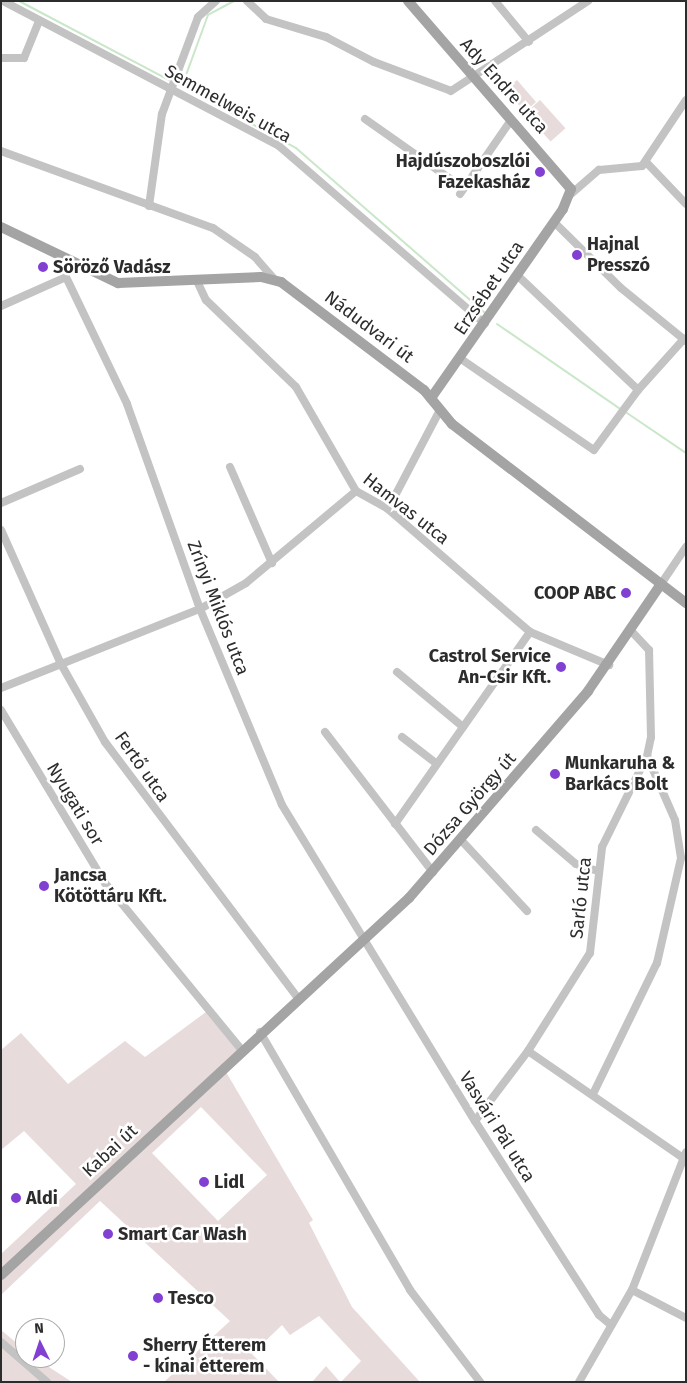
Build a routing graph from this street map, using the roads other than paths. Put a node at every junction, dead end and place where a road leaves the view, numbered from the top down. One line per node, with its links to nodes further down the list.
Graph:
1 (4, 1): 8 (street, Semmelweis utca)
2 (216, 1): 12 (street)
3 (247, 1): 11 (street)
4 (408, 1): 11 (main road, Ady Endre utca)
5 (495, 1): 9 (street)
6 (588, 1): 7 (street)
7 (575, 5): 9 (street)
8 (39, 21): 10 (street); 12 (street, Semmelweis utca)
9 (529, 42): 11 (street)
10 (1, 58)
11 (475, 80): 15 (main road, Ady Endre utca)
12 (170, 89): 20 (street); 29 (street, Semmelweis utca)
13 (685, 102): 17 (street)
14 (366, 119): 15 (street)
15 (511, 120): 18 (main road, Ady Endre utca)
16 (1, 151): 20 (street)
17 (646, 162): 18 (street); 19 (street)
18 (571, 194): 21 (main road, Erzsébet utca)
19 (686, 204)
20 (149, 206): 26 (street)
21 (554, 222): 24 (main road, Erzsébet utca); 30 (street)
22 (1, 227): 23 (main road)
23 (74, 264): 25 (street); 27 (main road)
24 (517, 275): 29 (main road, Erzsébet utca); 32 (street)
25 (66, 277): 28 (street); 45 (street, Zrínyi Miklós utca)
26 (274, 279): 27 (main road); 33 (main road, Nádudvari út)
27 (197, 281): 37 (street, Hamvas utca)
28 (1, 306)
29 (485, 324): 31 (main road, Erzsébet utca)
30 (685, 340): 32 (street)
31 (461, 360): 32 (street); 33 (main road, Erzsébet utca)
32 (638, 390)
33 (431, 398): 34 (main road, Nádudvari út)
34 (439, 412): 39 (street); 43 (main road, Nádudvari út)
35 (230, 467): 42 (street)
36 (80, 469): 38 (street)
37 (356, 491): 39 (street, Hamvas utca); 42 (street)
38 (1, 503)
39 (388, 509): 47 (street, Hamvas utca)
40 (1, 530): 48 (street, Fertő utca)
41 (686, 547): 43 (street, Dózsa György út)
42 (272, 563): 45 (street)
43 (661, 584): 44 (main road, Nádudvari út); 46 (main road, Dózsa György út)
44 (686, 604)
45 (200, 609): 48 (street); 64 (street, Zrínyi Miklós utca)
46 (631, 631): 49 (main road, Dózsa György út); 56 (street, Sarló utca)
47 (530, 632): 49 (street, Hamvas utca); 53 (street)
48 (61, 664): 51 (street); 65 (street, Fertő utca)
49 (609, 665): 60 (main road, Dózsa György út)
50 (397, 672): 53 (street)
51 (1, 688)
52 (1, 710): 67 (street, Nyugati sor)
53 (463, 727): 57 (street)
54 (325, 732): 58 (street)
55 (402, 737): 57 (street)
56 (647, 756): 61 (street, Sarló utca); 69 (street)
57 (437, 764): 58 (street)
58 (395, 824): 62 (street)
59 (536, 830): 61 (street)
60 (461, 840): 62 (main road, Dózsa György út); 63 (street)
61 (597, 871): 68 (street, Sarló utca)
62 (433, 872): 64 (main road, Dózsa György út)
63 (527, 910)
64 (364, 940): 65 (main road, Dózsa György út); 70 (street, Vasvári Pál utca)
65 (298, 998): 66 (main road, Dózsa György út)
66 (260, 1032): 67 (main road, Dózsa György út); 78 (street)
67 (241, 1049): 72 (main road, Kabai út)
68 (528, 1051): 69 (street); 70 (street, Sarló utca)
69 (592, 1094): 71 (street)
70 (475, 1122): 75 (street, Vasvári Pál utca)
71 (684, 1155): 73 (street)
72 (1, 1275)
73 (632, 1290): 74 (street); 75 (street)
74 (686, 1318)
75 (612, 1325): 79 (street)
76 (1, 1342): 77 (street)
77 (47, 1382)
78 (480, 1382)
79 (579, 1382)

